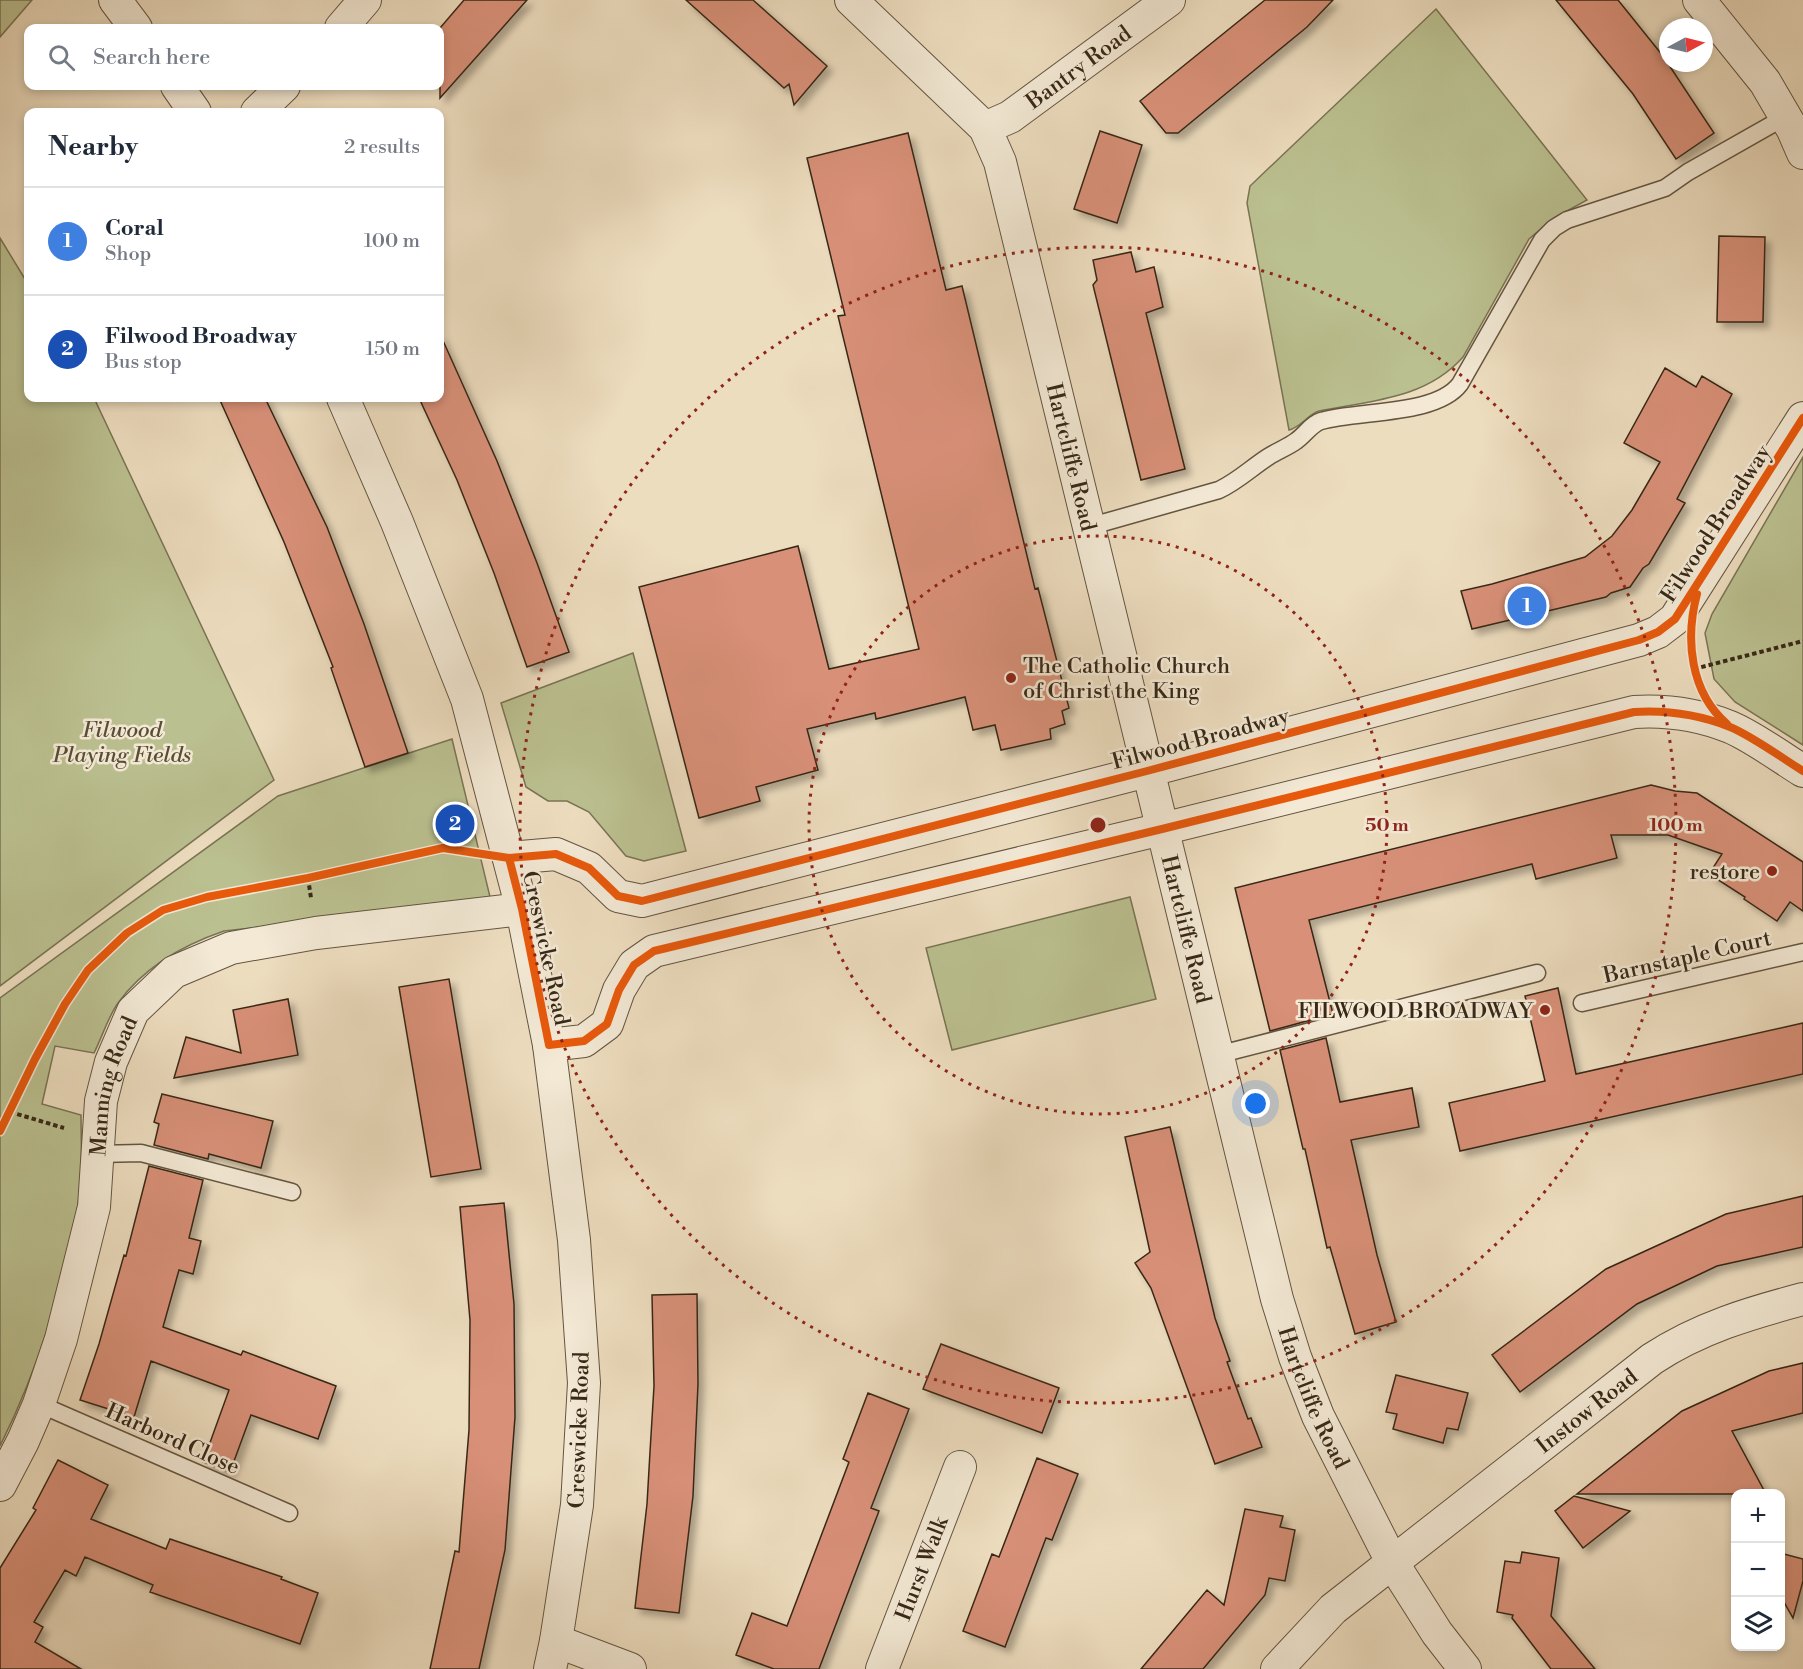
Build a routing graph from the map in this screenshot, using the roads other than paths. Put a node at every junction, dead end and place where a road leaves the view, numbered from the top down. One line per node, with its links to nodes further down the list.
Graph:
1 (115, 0): 6 (street)
2 (365, 0): 7 (street)
3 (851, 0): 13 (street, Hartcliffe Road)
4 (1169, 0): 13 (street, Bantry Road)
5 (1700, 0): 12 (street)
6 (133, 24)
7 (344, 24)
8 (180, 90): 10 (street)
9 (281, 90): 11 (street)
10 (192, 108)
11 (261, 108)
12 (1785, 117): 14 (street); 17 (lane)
13 (985, 128): 17 (street, Hartcliffe Road)
14 (1803, 153)
15 (345, 402): 21 (street, Creswicke Road)
16 (1803, 418): 18 (street, Filwood Broadway)
17 (1088, 527): 18 (street, Hartcliffe Road)
18 (1147, 771): 20 (street, Hartcliffe Road); 21 (street, Filwood Broadway)
19 (1803, 771): 20 (street)
20 (1162, 830): 26 (street); 27 (street, Hartcliffe Road)
21 (509, 858): 22 (street, Creswicke Road)
22 (522, 909): 26 (street, Creswicke Road); 28 (street, Manning Road)
23 (1803, 952): 25 (lane, Barnstaple Court)
24 (1537, 973): 27 (lane)
25 (1582, 1003)
26 (549, 1045): 36 (street, Creswicke Road)
27 (1217, 1055): 35 (street, Hartcliffe Road)
28 (99, 1147): 29 (lane); 31 (street, Manning Road)
29 (292, 1192)
30 (1803, 1299): 35 (street, Instow Road)
31 (39, 1404): 33 (street, Manning Road); 34 (lane, Harbord Close)
32 (960, 1467): 38 (street, Hurst Walk)
33 (0, 1485)
34 (289, 1513)
35 (1392, 1562): 39 (street, Instow Road); 40 (street, Hartcliffe Road)
36 (553, 1655): 37 (street)
37 (630, 1669)
38 (882, 1669)
39 (1277, 1669)
40 (1465, 1669)

